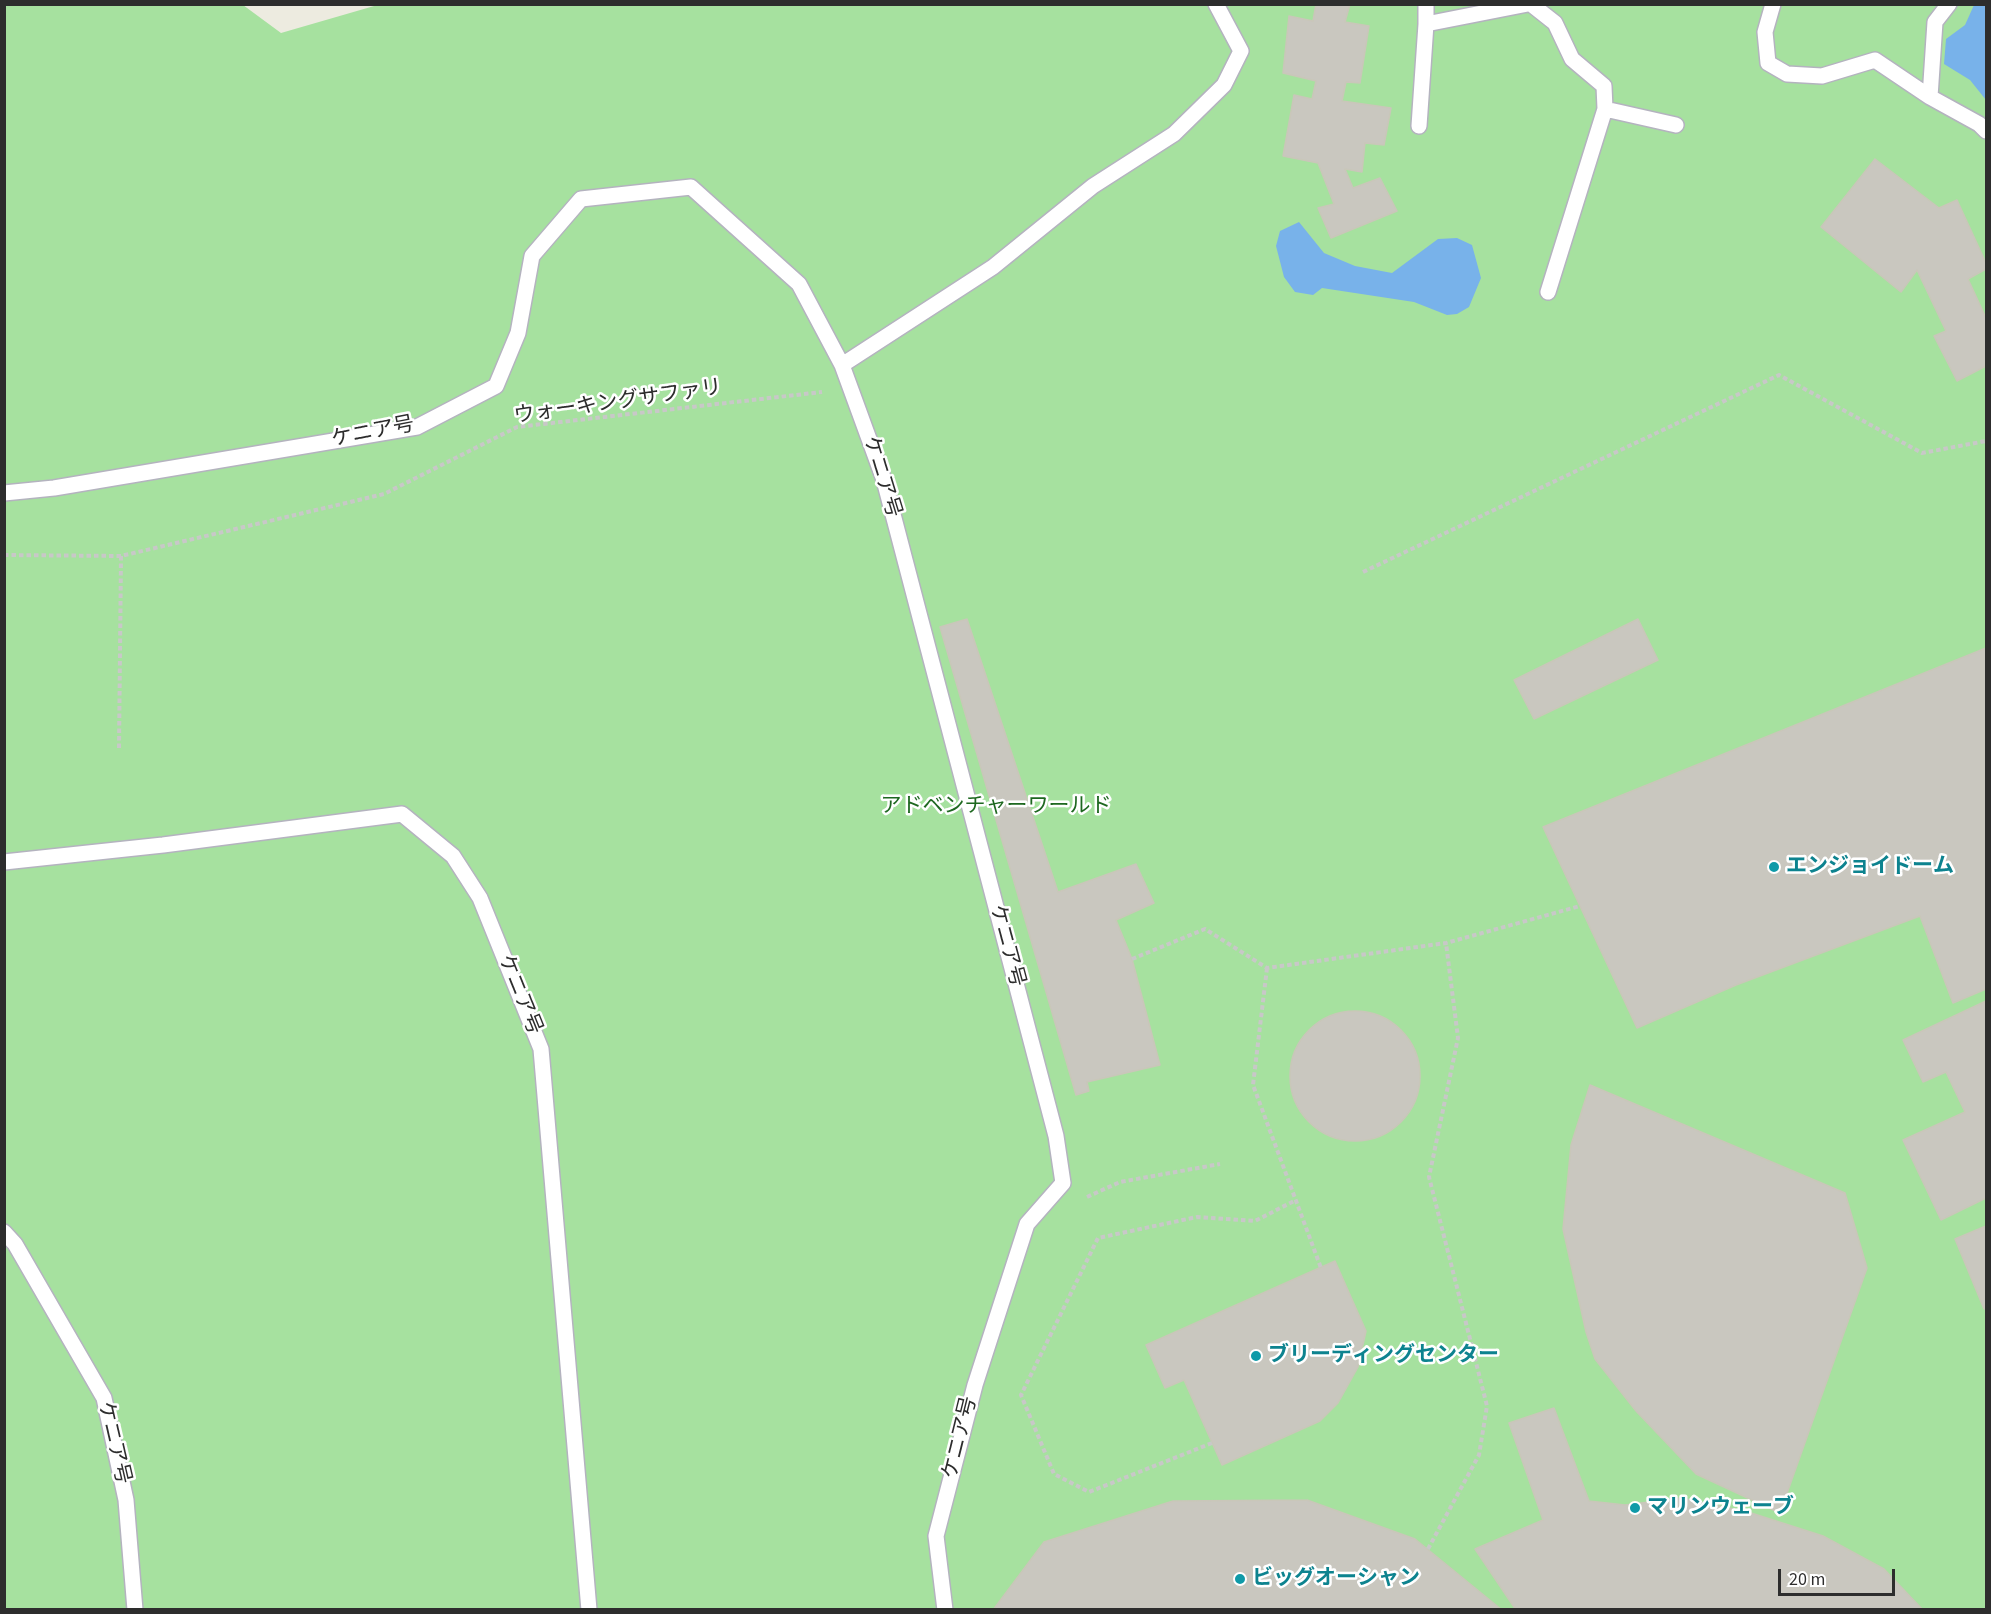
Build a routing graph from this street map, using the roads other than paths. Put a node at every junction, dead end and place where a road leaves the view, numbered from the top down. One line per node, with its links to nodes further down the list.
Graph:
1 (1216, 4): 13 (lane)
2 (1426, 4): 6 (lane)
3 (1530, 4): 6 (lane); 8 (lane)
4 (1773, 4): 7 (lane)
5 (1949, 4): 7 (lane)
6 (1426, 24): 10 (lane)
7 (1930, 97): 11 (lane)
8 (1605, 109): 9 (lane); 12 (lane)
9 (1676, 125)
10 (1419, 126)
11 (1986, 131)
12 (1548, 292)
13 (842, 364): 14 (lane, ケニア号); 19 (lane, ケニア号)
14 (4, 493)
15 (4, 862): 18 (lane, ケニア号)
16 (4, 1232): 17 (lane, ケニア号)
17 (135, 1610)
18 (589, 1610)
19 (945, 1610)

